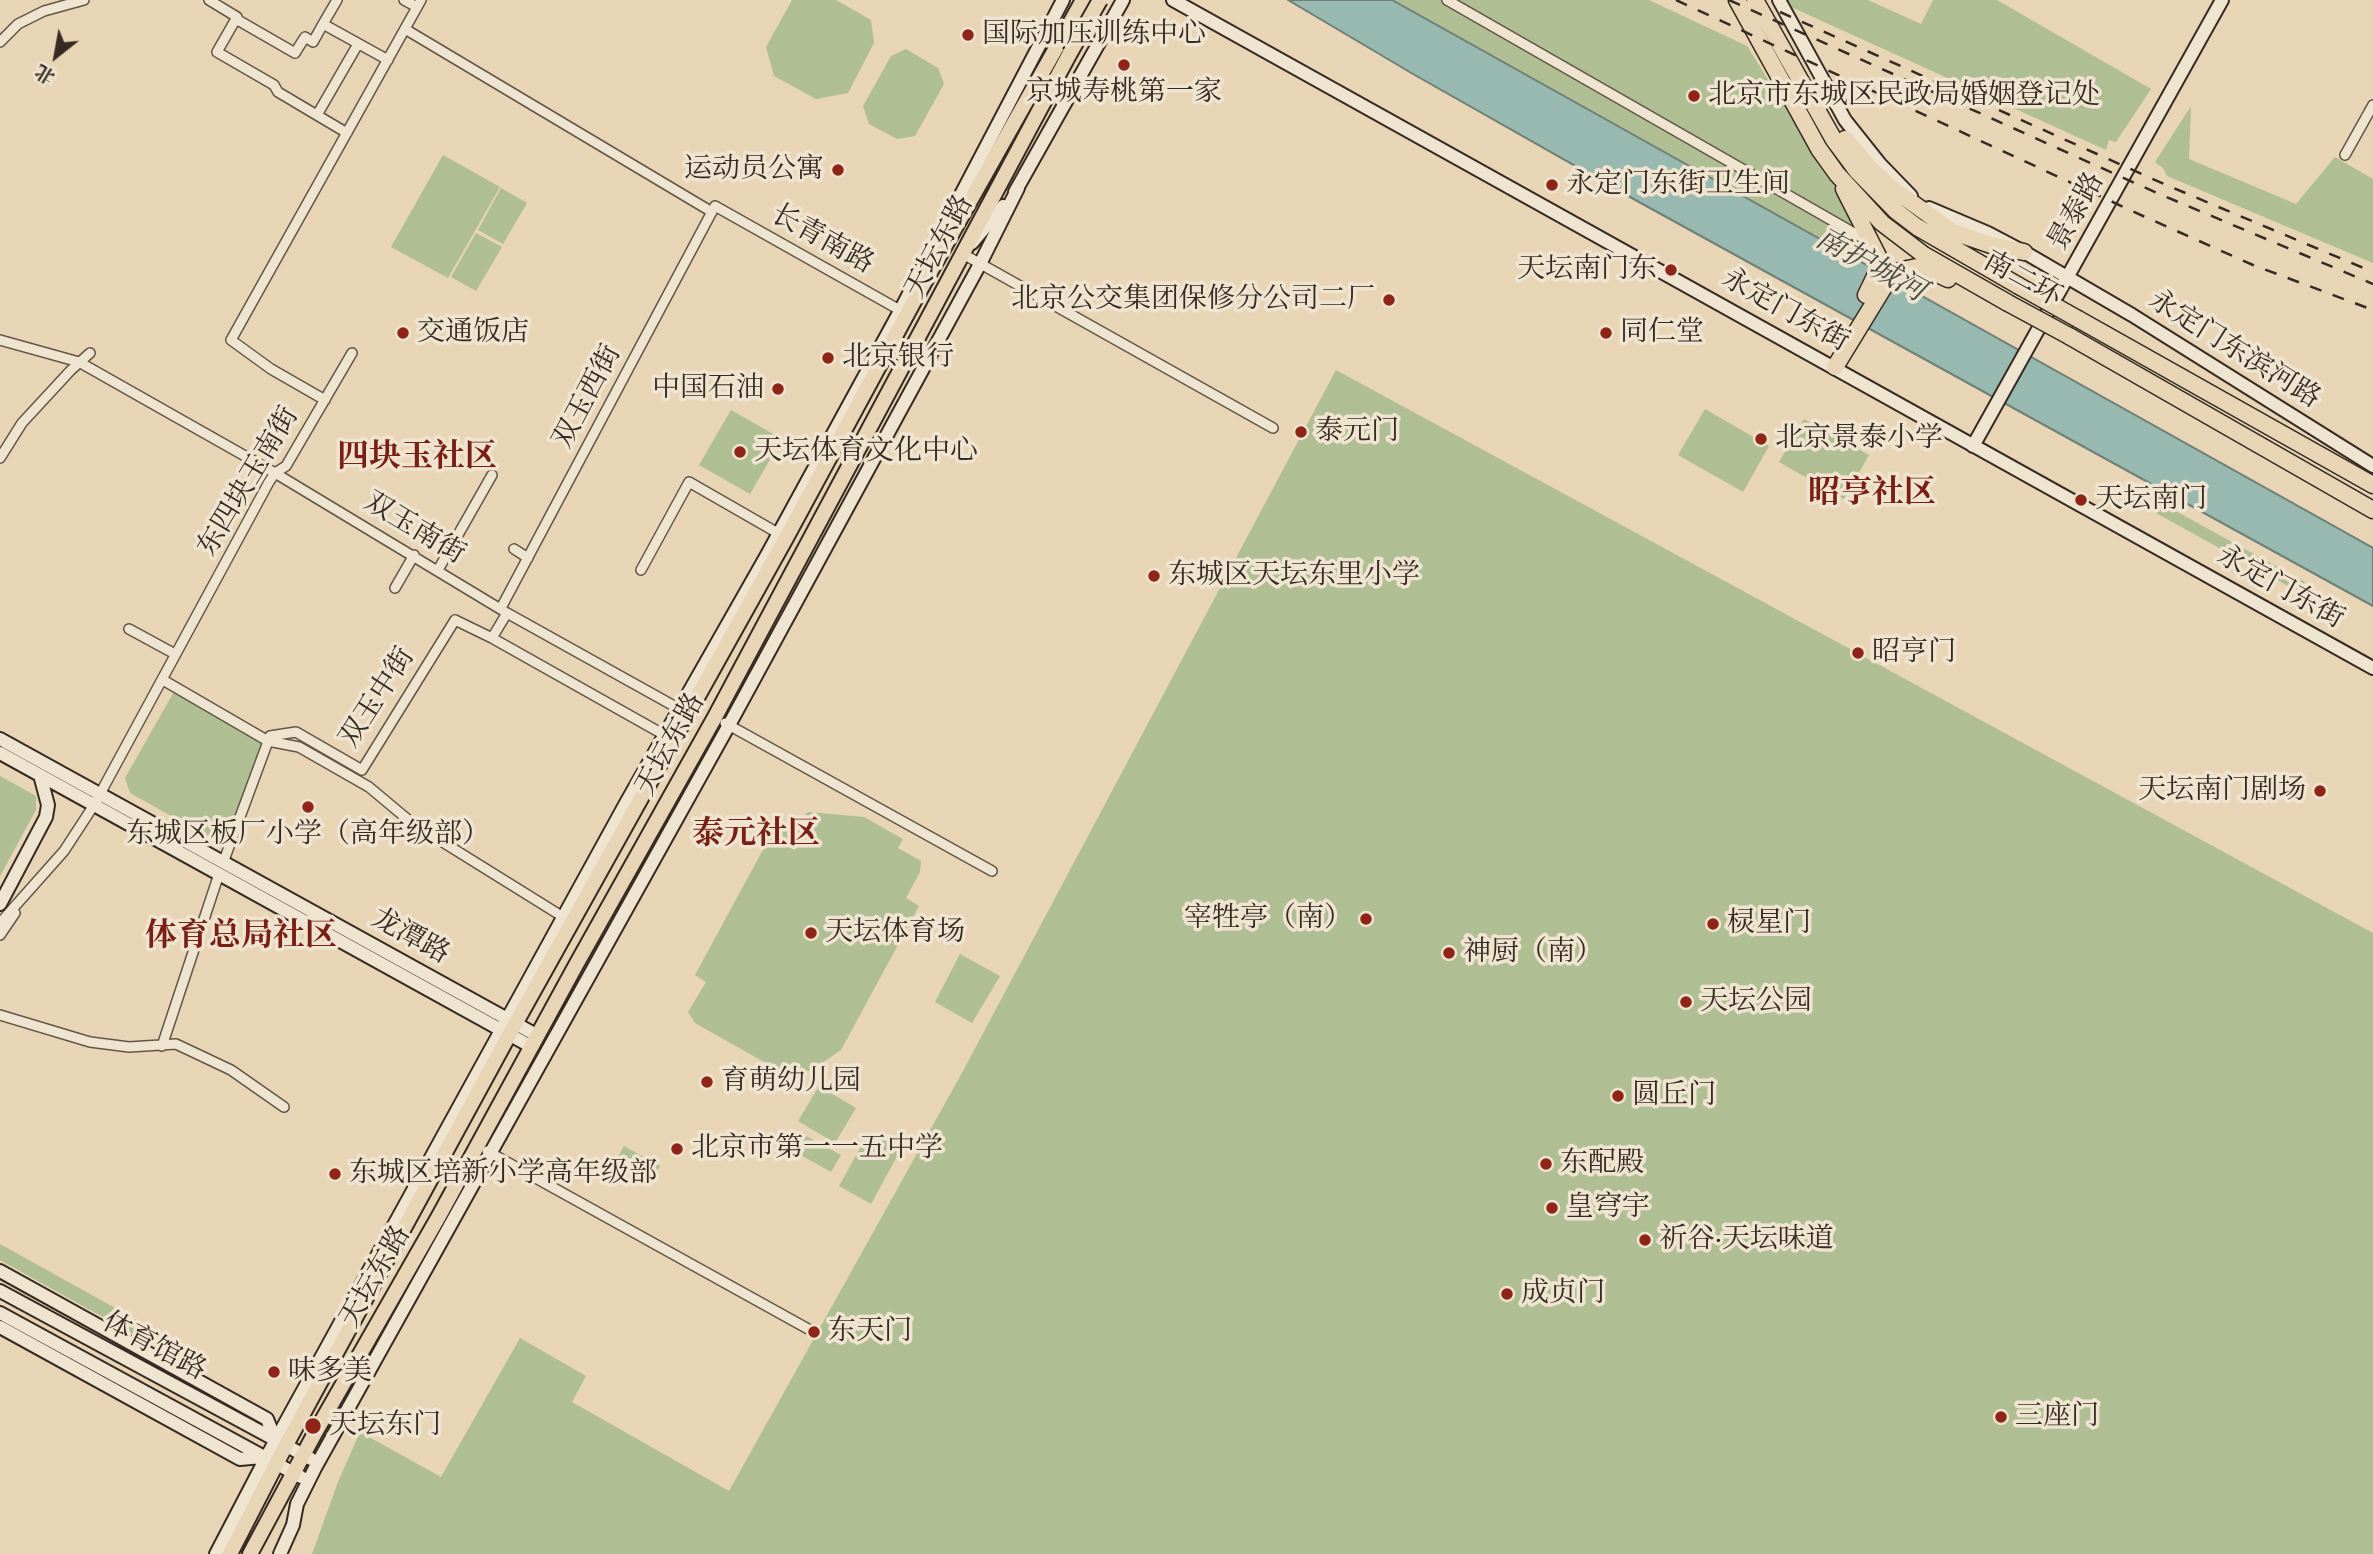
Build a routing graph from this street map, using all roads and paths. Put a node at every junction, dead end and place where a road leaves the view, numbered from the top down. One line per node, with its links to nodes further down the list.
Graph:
1 (84, 0): 21 (street)
2 (209, 0): 18 (street)
3 (337, 0): 19 (street)
4 (404, 0): 16 (street)
5 (1063, 0): 32 (street)
6 (1083, 0): 23 (main road)
7 (1090, 0): 17 (street)
8 (1100, 0): 23 (main road, bridge)
9 (1123, 0): 17 (street)
10 (1173, 0): 47 (street, 永定门东街)
11 (1447, 0): 34 (street)
12 (1737, 0): 30 (highway, 南二环)
13 (1755, 0): 25 (highway, 南二环)
14 (1780, 0): 35 (street)
15 (2222, 0): 39 (street, 景泰路)
16 (419, 4): 20 (street, 东四块玉南街)
17 (1116, 14): 31 (street)
18 (236, 19): 19 (street); 27 (street)
19 (324, 24): 22 (street)
20 (405, 29): 24 (street, 东四块玉南街); 33 (street, 长青南路)
21 (0, 41)
22 (358, 44): 24 (street); 27 (street)
23 (1064, 49): 36 (main road, 天坛东路); 37 (main road, 天坛东路)
24 (388, 60): 28 (street, 东四块玉南街)
25 (1812, 100): 35 (highway); 55 (highway, 南二环, bridge)
26 (2373, 105): 29 (street)
27 (317, 115): 28 (street)
28 (347, 133): 48 (street, 东四块玉南街)
29 (2345, 155)
30 (1837, 174): 34 (highway); 40 (highway, 南二环)
31 (1018, 188): 36 (street); 38 (street)
32 (956, 203): 37 (street); 41 (street)
33 (714, 209): 41 (street, 长青南路); 60 (street, 双玉西街)
34 (1876, 250): 42 (highway)
35 (2024, 252): 39 (street, 永定门东滨河路)
36 (963, 254): 38 (street); 71 (main road, 天坛东路)
37 (939, 259): 41 (main road, 天坛东路)
38 (980, 264): 49 (street); 72 (street)
39 (2068, 278): 50 (street, 景泰路); 52 (street, 永定门东滨河路)
40 (2008, 303): 42 (highway); 56 (highway, 南二环, bridge)
41 (904, 313): 57 (main road, 天坛东路)
42 (1846, 339): 47 (highway)
43 (0, 340): 46 (street, 双玉南街)
44 (90, 353): 46 (street)
45 (352, 354): 48 (street)
46 (79, 362): 51 (street); 53 (street, 双玉南街)
47 (1831, 365): 50 (street, 永定门东街)
48 (325, 400): 53 (street, 东四块玉南街)
49 (1273, 428)
50 (1973, 446): 68 (street, 永定门东街)
51 (0, 458)
52 (2373, 466)
53 (275, 473): 59 (street, 双玉南街); 67 (street, 东四块玉南街)
54 (492, 475): 61 (street)
55 (2373, 485)
56 (2373, 510)
57 (783, 536): 62 (street); 70 (main road, 天坛东路)
58 (514, 550): 60 (street)
59 (414, 555): 61 (street, 双玉南街); 63 (street)
60 (528, 558): 64 (street, 双玉西街)
61 (438, 570): 64 (street, 双玉南街)
62 (641, 570)
63 (395, 588)
64 (504, 610): 66 (street); 70 (street, 双玉南街)
65 (130, 629): 67 (street)
66 (492, 638): 73 (street); 75 (street, 双玉中街)
67 (175, 654): 69 (street, 东四块玉南街)
68 (2373, 668)
69 (163, 680): 75 (street); 78 (street, 东四块玉南街)
70 (683, 712): 73 (main road, 天坛东路)
71 (715, 717): 72 (street); 88 (main road, 天坛东路)
72 (729, 725): 80 (street); 91 (street)
73 (668, 737): 83 (main road, 天坛东路)
74 (0, 739): 78 (street, 龙潭路)
75 (268, 741): 79 (street); 83 (street)
76 (0, 753): 77 (street, 龙潭路)
77 (40, 775): 78 (street, 龙潭路); 82 (street)
78 (97, 800): 79 (street, 龙潭路); 81 (street, 东四块玉南街)
79 (221, 868): 87 (street, 龙潭路); 89 (street)
80 (992, 871)
81 (34, 886): 84 (street); 85 (street)
82 (0, 904)
83 (567, 919): 87 (main road, 天坛东路)
84 (0, 923)
85 (0, 935)
86 (0, 1016): 89 (street)
87 (508, 1027): 88 (street, 龙潭路); 97 (main road, 天坛东路)
88 (535, 1042): 91 (main road, 天坛东路)
89 (162, 1046): 90 (street)
90 (284, 1107)
91 (484, 1150): 96 (street); 98 (main road, 天坛东路); 100 (street)
92 (0, 1271): 97 (street)
93 (0, 1291): 97 (street, 体育馆路)
94 (0, 1313): 99 (street, 体育馆路)
95 (0, 1327): 99 (street)
96 (810, 1330)
97 (281, 1442): 98 (street); 99 (main road, 天坛东路)
98 (303, 1455): 100 (street); 101 (main road, 天坛东路)
99 (271, 1460): 101 (street, 体育馆路); 103 (street, 天坛东路); 104 (main road, 天坛东路)
100 (318, 1463): 102 (street)
101 (293, 1473): 102 (street, 体育馆路); 105 (main road, 天坛东路)
102 (309, 1481): 106 (street)
103 (216, 1554)
104 (230, 1554)
105 (250, 1554)
106 (280, 1554)

